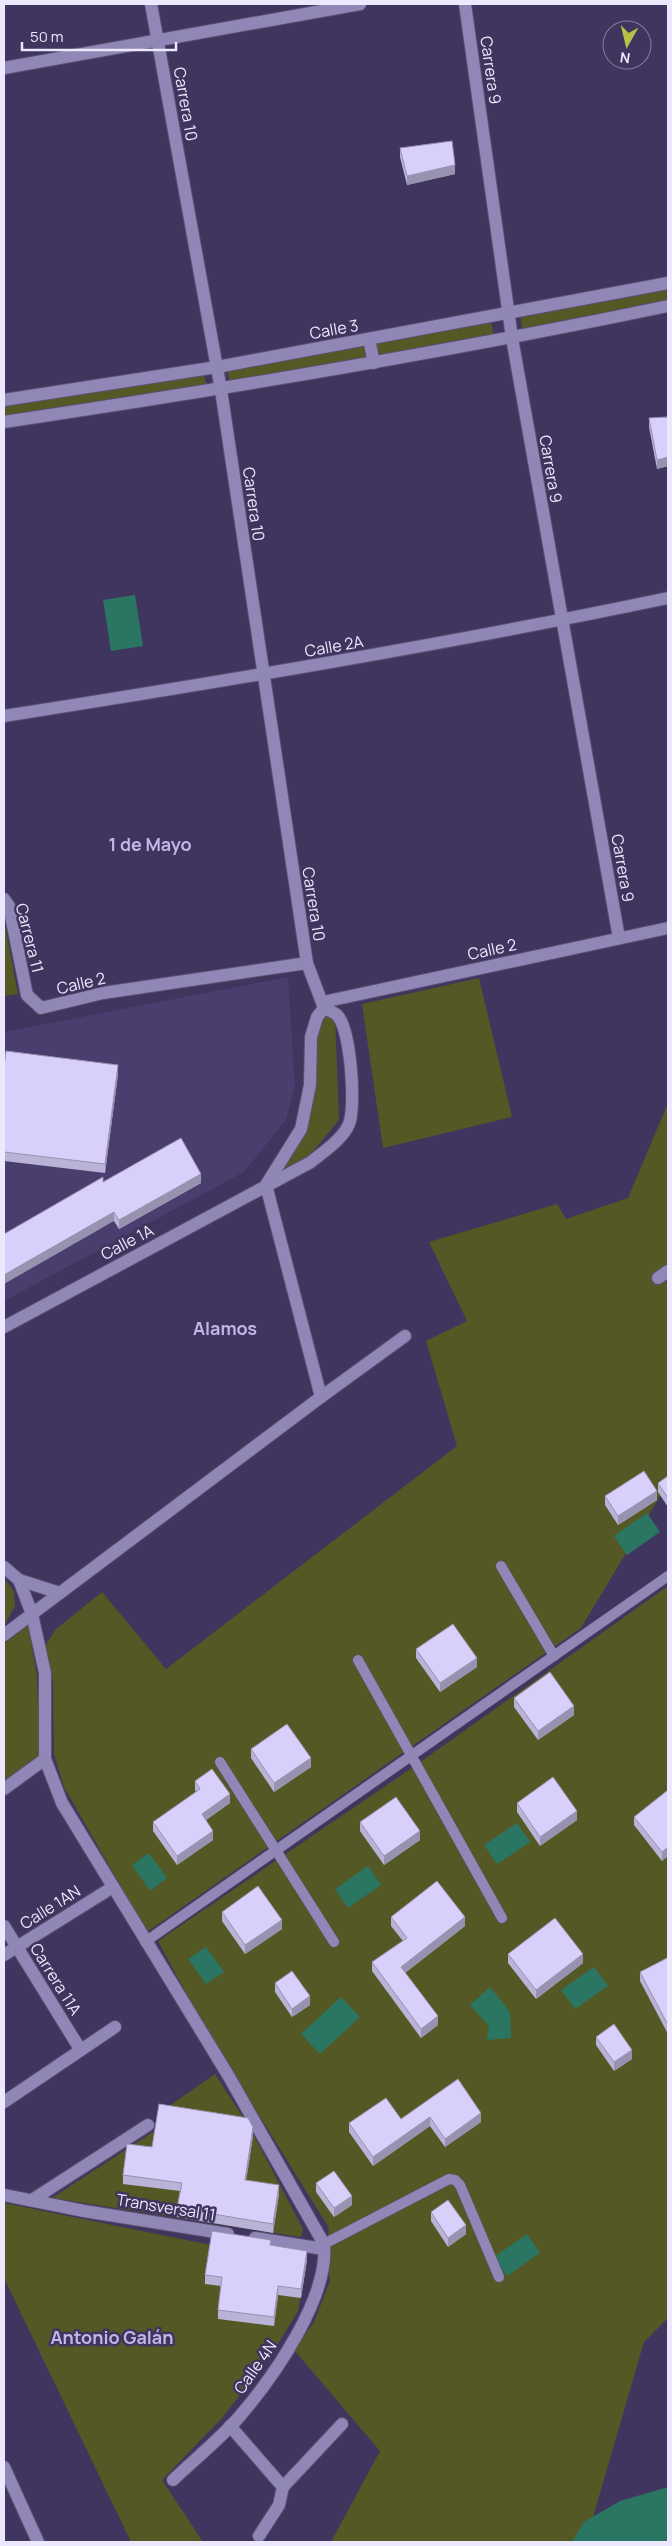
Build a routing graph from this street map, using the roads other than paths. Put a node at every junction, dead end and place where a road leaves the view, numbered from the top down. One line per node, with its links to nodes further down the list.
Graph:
1 (151, 4): 4 (street, Carrera 10)
2 (360, 4): 4 (street)
3 (466, 4): 8 (street, Carrera 9)
4 (157, 39): 5 (street); 12 (street, Carrera 10)
5 (4, 68)
6 (663, 284): 7 (street); 8 (street, Calle 3)
7 (666, 306): 9 (street)
8 (509, 314): 9 (street, Carrera 9); 10 (street, Calle 3)
9 (512, 338): 11 (street); 19 (street, Carrera 9)
10 (369, 339): 11 (street); 12 (street, Calle 3)
11 (374, 363): 14 (street)
12 (217, 366): 13 (street, Calle 3); 14 (street, Carrera 10)
13 (71, 390): 15 (street, Calle 3); 16 (street)
14 (221, 390): 16 (street); 20 (street, Carrera 10)
15 (4, 400)
16 (76, 412): 17 (street)
17 (4, 422)
18 (668, 598): 19 (street, Calle 2A)
19 (561, 621): 20 (street, Calle 2A); 24 (street, Carrera 9)
20 (263, 675): 21 (street, Calle 2A); 25 (street, Carrera 10)
21 (4, 716)
22 (4, 900): 27 (street, Carrera 11)
23 (668, 928): 24 (street, Calle 2)
24 (620, 938): 26 (street, Calle 2)
25 (307, 963): 26 (street, Carrera 10); 27 (street, Calle 2)
26 (323, 1005): 28 (street); 28 (street, Carrera 10)
27 (41, 1008)
28 (266, 1186): 29 (street, Calle 1A); 31 (street)
29 (4, 1327)
30 (405, 1336): 31 (street)
31 (321, 1397): 36 (street)
32 (501, 1566): 39 (lane)
33 (4, 1567): 35 (street)
34 (668, 1576): 39 (lane)
35 (19, 1580): 36 (street); 37 (street)
36 (60, 1593): 37 (street)
37 (32, 1614): 38 (street); 42 (street)
38 (4, 1635)
39 (554, 1656): 41 (lane)
40 (358, 1660): 41 (lane)
41 (412, 1756): 45 (lane); 47 (lane)
42 (44, 1759): 44 (street); 46 (street)
43 (220, 1762): 45 (lane)
44 (4, 1789)
45 (276, 1850): 49 (lane); 50 (lane)
46 (113, 1887): 49 (street); 51 (street, Calle 1AN)
47 (502, 1918)
48 (4, 1926): 51 (street, Carrera 11A)
49 (145, 1942): 59 (street)
50 (334, 1942)
51 (17, 1947): 52 (street, Calle 1AN); 54 (street, Carrera 11A)
52 (4, 1955)
53 (115, 2027): 54 (street)
54 (80, 2049): 55 (street)
55 (4, 2102)
56 (148, 2125): 58 (street)
57 (4, 2195): 58 (street, Transversal 11)
58 (32, 2200): 59 (street, Transversal 11)
59 (324, 2246): 60 (lane); 62 (street, Calle 4N)
60 (499, 2277)
61 (342, 2424): 65 (street)
62 (230, 2426): 64 (street, Calle 4N); 65 (street)
63 (4, 2467): 67 (street)
64 (172, 2480)
65 (284, 2487): 66 (street)
66 (259, 2536)
67 (38, 2542)

